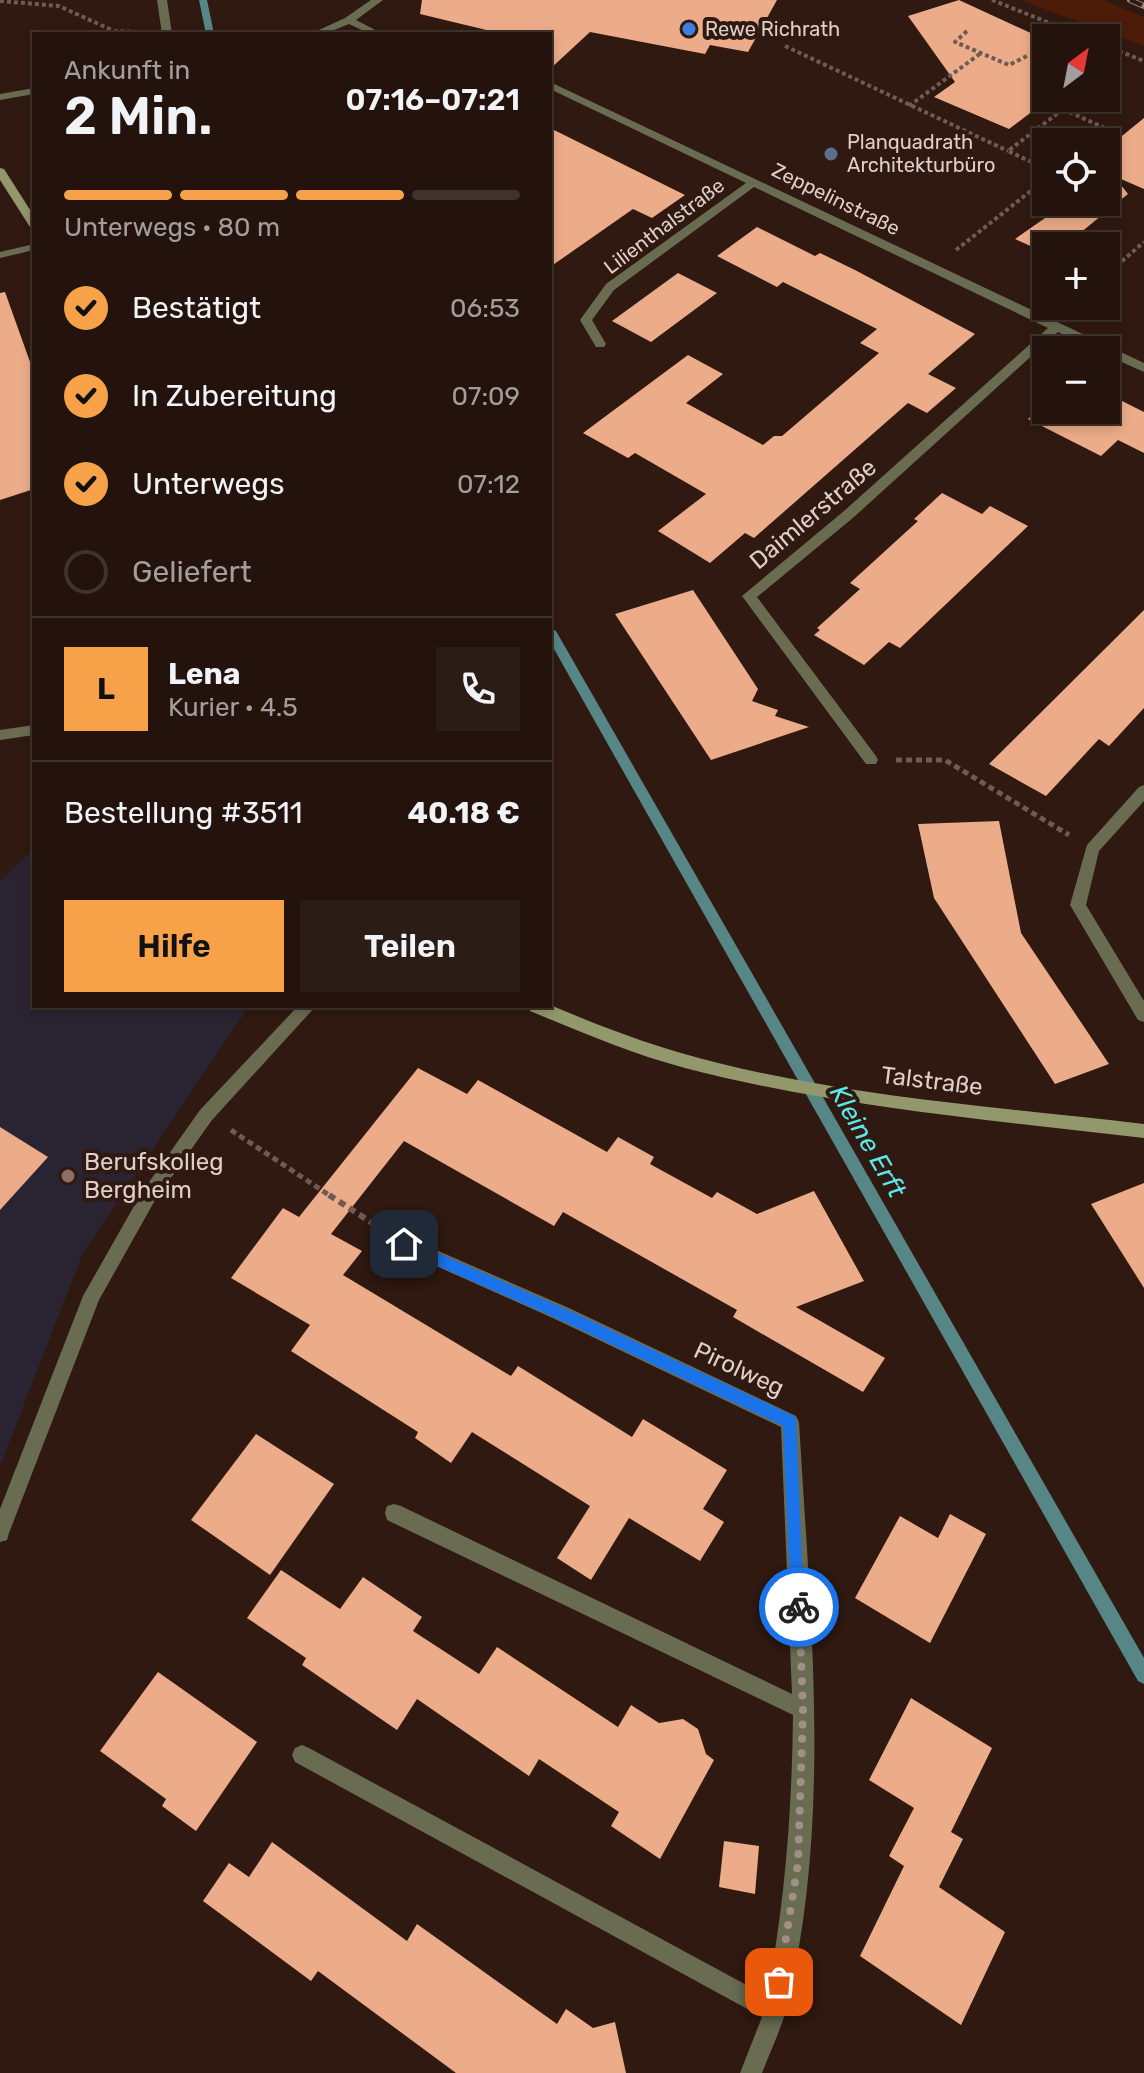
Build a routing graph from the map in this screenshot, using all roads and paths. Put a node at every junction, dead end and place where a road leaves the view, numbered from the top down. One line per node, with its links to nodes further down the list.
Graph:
1 (162, 0): 9 (street)
2 (378, 0): 5 (street)
3 (992, 0): 6 (path)
4 (0, 1): 8 (path)
5 (349, 20): 10 (street); 11 (street)
6 (1052, 24)
7 (967, 31): 14 (path)
8 (132, 32)
9 (167, 32)
10 (320, 32)
11 (374, 32)
12 (785, 46): 20 (path)
13 (1120, 52): 16 (path)
14 (981, 53): 15 (path); 20 (path)
15 (1027, 56)
16 (1144, 61)
17 (552, 86): 27 (street, Zeppelinstraße)
18 (32, 91): 19 (street)
19 (0, 97)
20 (908, 107): 24 (path)
21 (1059, 112): 24 (path)
22 (1070, 112): 23 (path)
23 (1105, 128)
24 (1008, 151): 25 (path)
25 (1032, 162)
26 (0, 171): 29 (street)
27 (755, 181): 34 (street, Zeppelinstraße); 37 (street, Lilienthalstraße)
28 (1032, 190): 34 (path)
29 (32, 222)
30 (1144, 242): 33 (path)
31 (32, 247): 32 (street)
32 (0, 255)
33 (1120, 263)
34 (934, 268): 35 (street, Zeppelinstraße)
35 (1056, 327): 36 (street, Zeppelinstraße); 42 (street, Daimlerstraße)
36 (1076, 336)
37 (600, 344)
38 (1120, 357): 39 (street, Zeppelinstraße)
39 (1144, 368)
40 (32, 730): 41 (street)
41 (0, 735)
42 (871, 760): 44 (path)
43 (1144, 791): 44 (street)
44 (1092, 849): 47 (street)
45 (306, 1008): 48 (street)
46 (540, 1008): 49 (street, Talstraße)
47 (1144, 1015)
48 (206, 1115): 50 (path); 52 (street)
49 (1144, 1131)
50 (404, 1244): 53 (street, Pirolweg)
51 (394, 1513): 53 (street)
52 (0, 1533)
53 (803, 1710): 55 (street, Pirolweg)
54 (302, 1755): 55 (street)
55 (774, 2012): 56 (street, Pirolweg)
56 (751, 2073)

